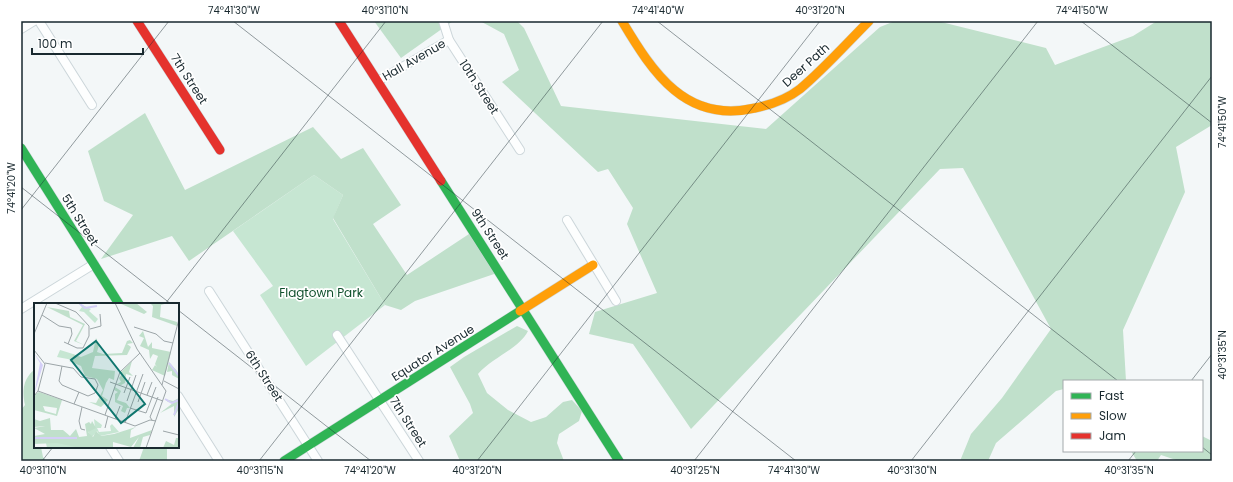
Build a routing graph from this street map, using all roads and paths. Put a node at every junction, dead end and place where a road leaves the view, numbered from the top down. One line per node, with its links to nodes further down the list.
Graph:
1 (34, 21): 8 (street)
2 (39, 21): 11 (street)
3 (137, 21): 13 (street, 7th Street)
4 (339, 21): 10 (street, 9th Street)
5 (443, 21): 9 (street, 10th Street)
6 (622, 21): 7 (street, Deer Path)
7 (869, 21)
8 (21, 29)
9 (449, 40): 10 (street, Hall Avenue); 14 (street, 10th Street)
10 (378, 81): 22 (street, 9th Street)
11 (92, 105)
12 (21, 148): 16 (street, 5th Street)
13 (220, 150)
14 (520, 150)
15 (567, 220): 17 (street)
16 (94, 264): 20 (street, 5th Street); 21 (street)
17 (593, 265): 19 (street); 22 (street, Equator Avenue)
18 (209, 291): 26 (street, 6th Street)
19 (616, 301)
20 (118, 303)
21 (21, 309)
22 (524, 309): 25 (street, Equator Avenue); 33 (street, 9th Street)
23 (337, 335): 25 (street, 7th Street)
24 (179, 398): 29 (street)
25 (380, 401): 26 (street, Equator Avenue); 32 (street, 7th Street)
26 (309, 445): 30 (street, Equator Avenue); 31 (street, 6th Street)
27 (111, 448): 28 (street)
28 (119, 461)
29 (219, 461)
30 (284, 461)
31 (318, 461)
32 (419, 461)
33 (619, 461)

